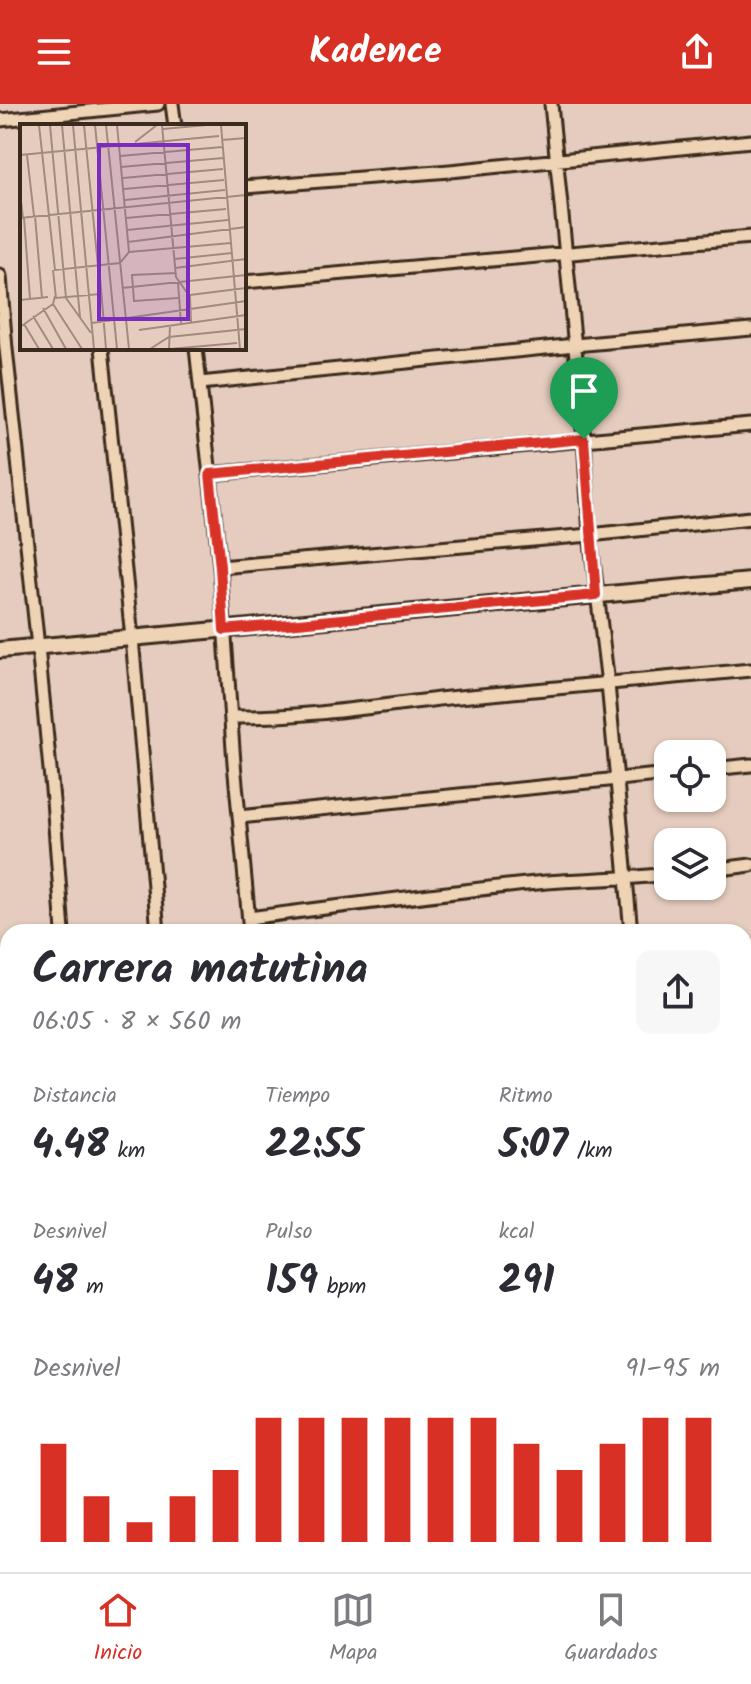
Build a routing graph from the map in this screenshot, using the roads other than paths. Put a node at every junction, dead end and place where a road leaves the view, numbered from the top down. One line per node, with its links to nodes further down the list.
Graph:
1 (158, 104): 4 (street)
2 (172, 104): 6 (street)
3 (551, 104): 8 (street)
4 (80, 108): 5 (street)
5 (0, 120)
6 (175, 124)
7 (751, 141): 8 (street)
8 (557, 161): 9 (street); 11 (street)
9 (246, 187)
10 (751, 237): 11 (street)
11 (566, 254): 13 (street); 15 (street)
12 (0, 276): 29 (street)
13 (246, 282)
14 (751, 329): 15 (street)
15 (575, 345): 18 (street); 20 (street)
16 (102, 350): 28 (street)
17 (196, 350): 18 (street)
18 (200, 383): 21 (street)
19 (751, 425): 20 (street)
20 (584, 439): 21 (street); 23 (street)
21 (210, 474): 24 (street)
22 (751, 518): 23 (street)
23 (590, 535): 24 (street); 26 (street)
24 (220, 567): 27 (street)
25 (751, 581): 26 (street)
26 (596, 595): 27 (street); 32 (street)
27 (224, 630): 28 (street); 33 (street)
28 (132, 638): 29 (street); 45 (street)
29 (38, 647): 30 (street); 44 (street)
30 (0, 650)
31 (751, 670): 32 (street)
32 (608, 684): 33 (street); 37 (street)
33 (231, 717): 38 (street)
34 (751, 765): 35 (street)
35 (726, 768)
36 (654, 775): 37 (street)
37 (617, 779): 38 (street); 42 (street)
38 (239, 817): 43 (street)
39 (751, 865): 40 (street)
40 (726, 868)
41 (654, 876): 42 (street)
42 (626, 879): 43 (street); 47 (street)
43 (249, 918): 46 (street)
44 (62, 924)
45 (157, 924)
46 (249, 924)
47 (630, 924)

